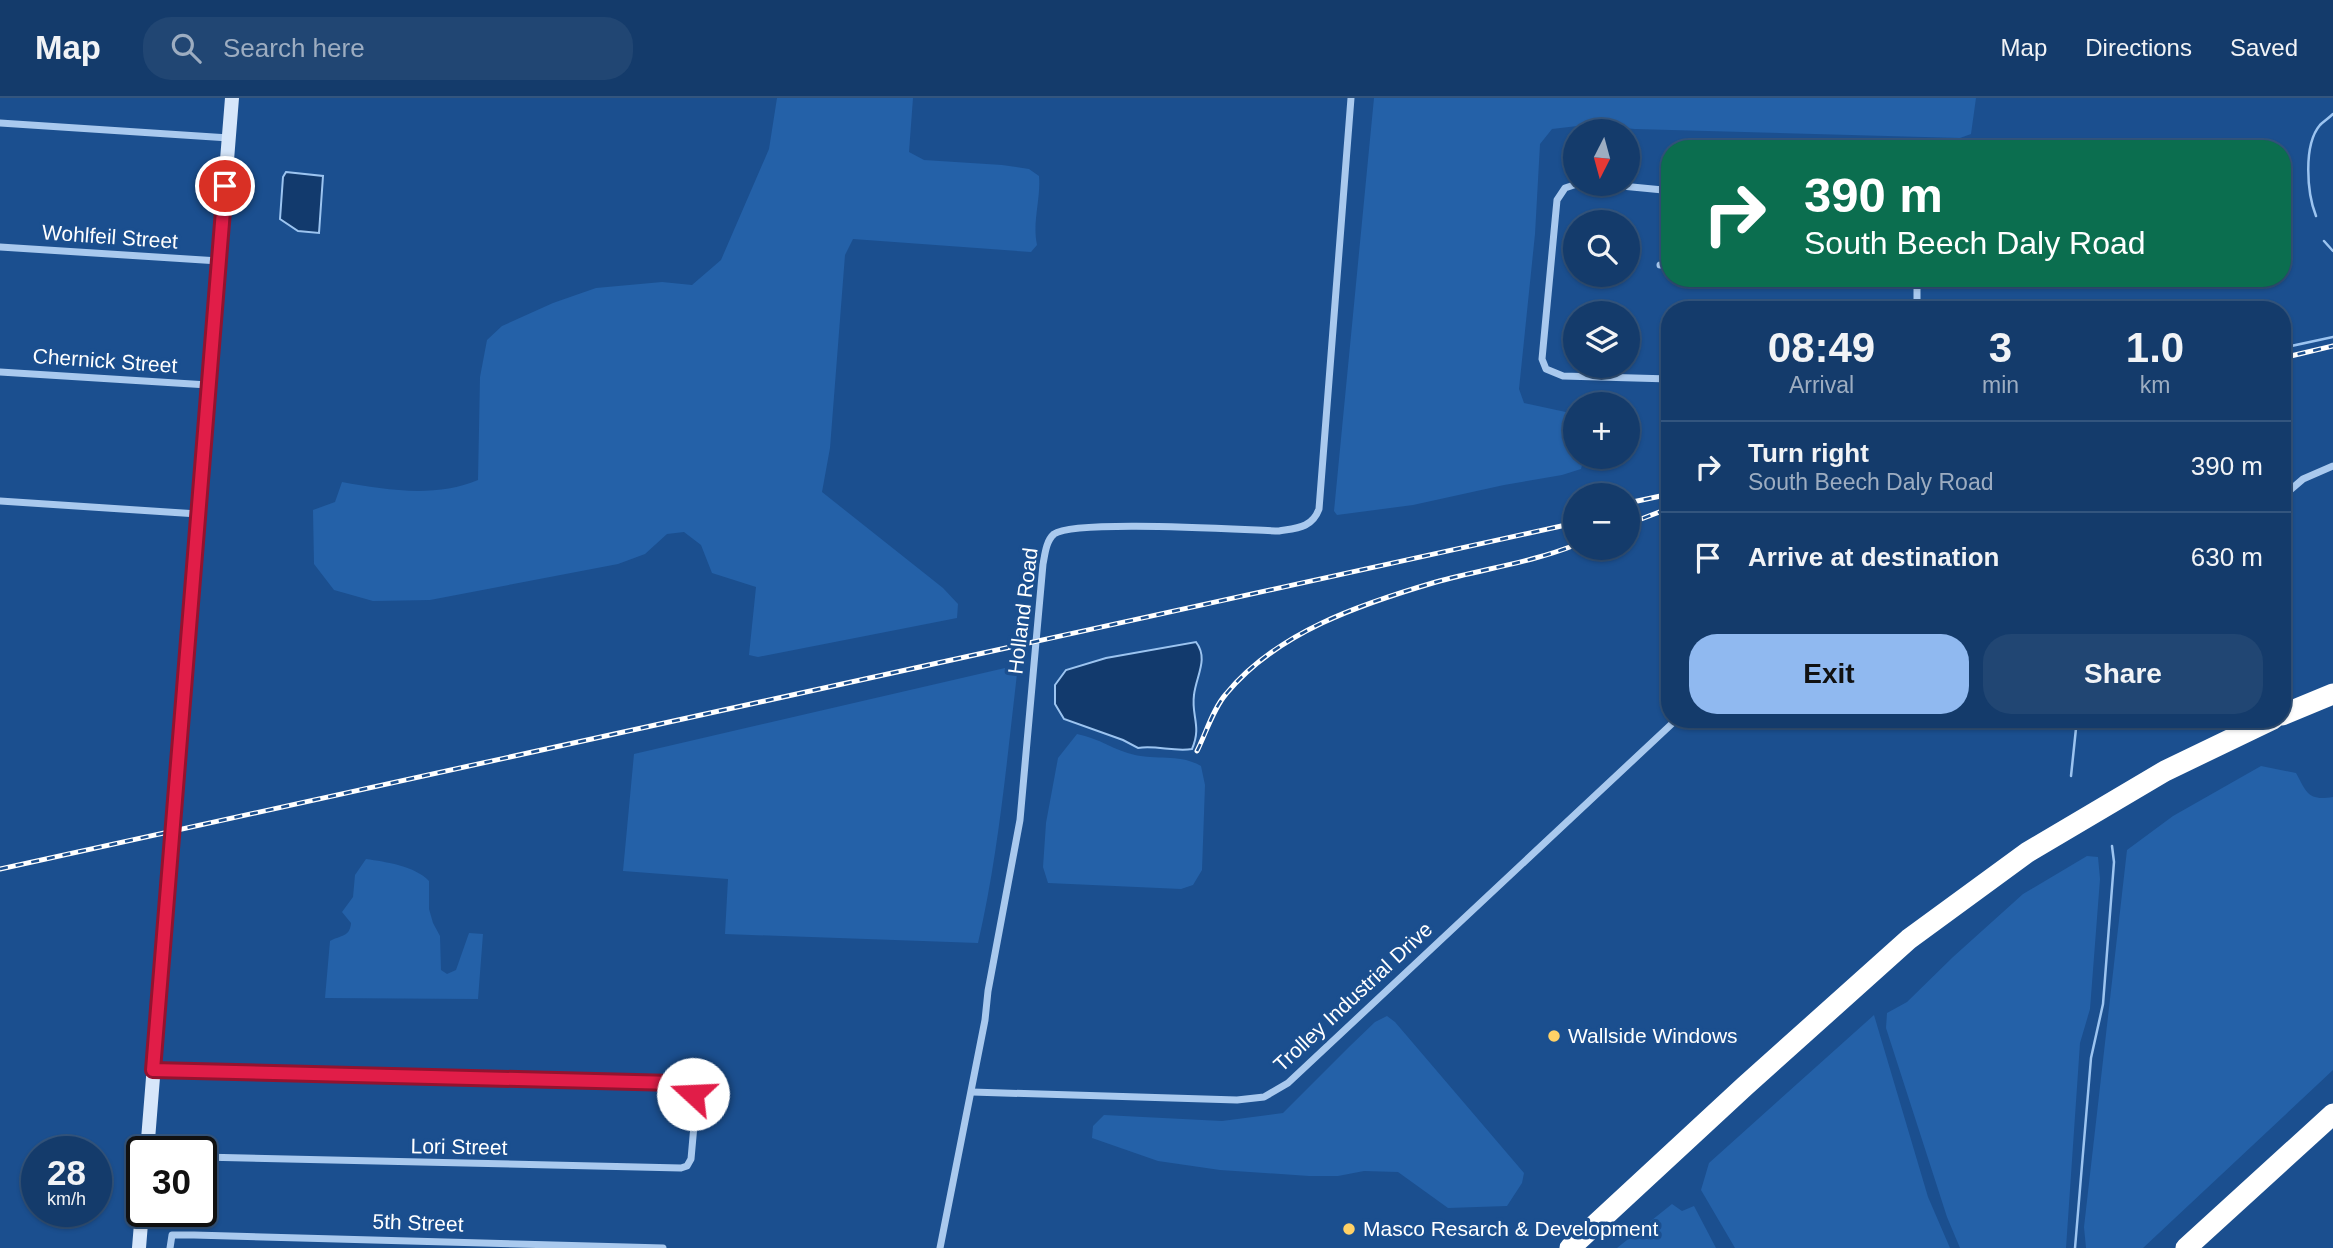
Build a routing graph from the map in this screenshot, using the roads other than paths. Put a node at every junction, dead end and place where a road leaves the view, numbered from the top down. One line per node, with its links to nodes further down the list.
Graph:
1 (232, 98): 4 (street)
2 (1351, 98): 22 (street, Holland Road)
3 (0, 123): 4 (street)
4 (229, 138): 9 (street)
5 (1640, 188): 6 (street)
6 (1661, 190)
7 (1563, 191): 11 (street)
8 (0, 247): 9 (street, Wohlfeil Street)
9 (219, 261): 12 (street)
10 (0, 372): 12 (street, Chernick Street)
11 (1661, 379)
12 (208, 385): 16 (street)
13 (2333, 467): 14 (street)
14 (2291, 489)
15 (0, 501): 16 (street)
16 (198, 514): 21 (street)
17 (2333, 694): 18 (highway)
18 (2291, 711)
19 (1667, 728): 22 (street, Trolley Industrial Drive)
20 (2254, 728): 32 (highway)
21 (153, 1070): 24 (street); 25 (street, Lori Street)
22 (972, 1092): 31 (street, Holland Road)
23 (2333, 1114): 33 (highway)
24 (148, 1136)
25 (217, 1157)
26 (141, 1227): 28 (street)
27 (400, 1244): 29 (street, 5th Street); 30 (street, 5th Street)
28 (139, 1248)
29 (170, 1248)
30 (663, 1248)
31 (940, 1248)
32 (1570, 1248)
33 (2186, 1248)

